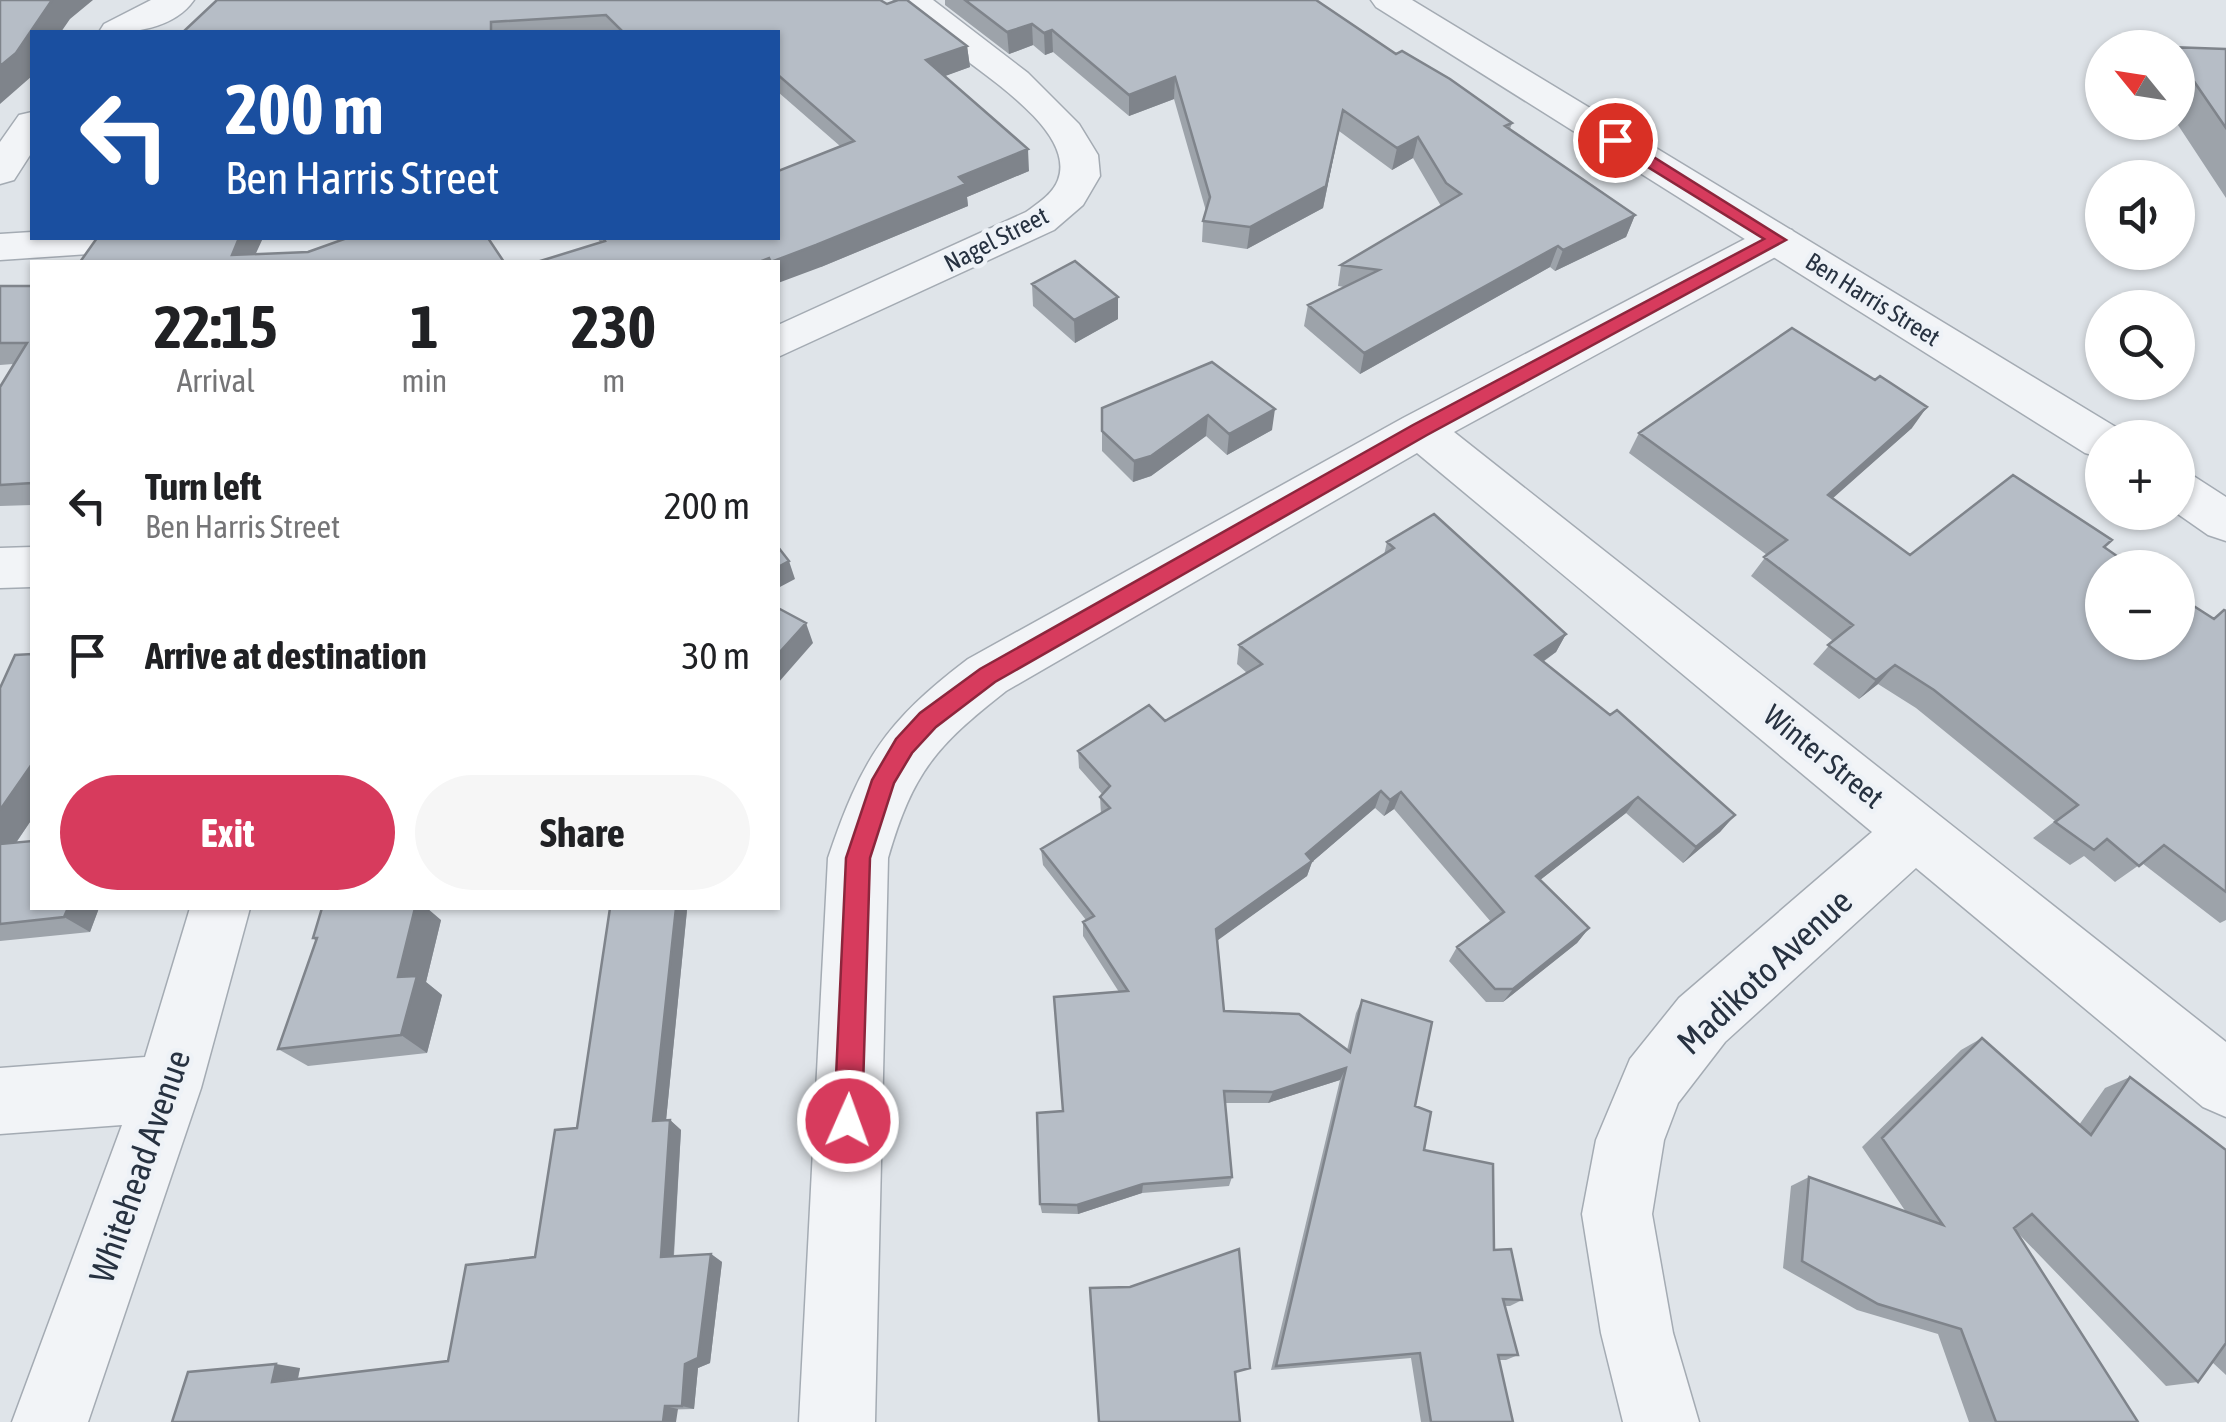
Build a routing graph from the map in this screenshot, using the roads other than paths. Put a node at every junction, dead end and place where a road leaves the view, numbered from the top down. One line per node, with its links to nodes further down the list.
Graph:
1 (177, 0): 4 (street)
2 (911, 0): 10 (street, Nagel Street)
3 (1388, 0): 8 (street, Ben Harris Street)
4 (121, 30)
5 (30, 126): 6 (street)
6 (0, 172)
7 (104, 240): 9 (street)
8 (1777, 240): 11 (street); 12 (street, Ben Harris Street)
9 (0, 247)
10 (780, 341)
11 (1420, 430): 17 (street, Winter Street); 23 (street)
12 (2085, 430)
13 (2195, 501): 14 (street)
14 (2226, 522)
15 (30, 567): 16 (street)
16 (0, 568)
17 (1916, 831): 19 (street, Winter Street); 24 (street, Madikoto Avenue)
18 (219, 910): 20 (street, Whitehead Avenue)
19 (2226, 1084)
20 (168, 1088): 21 (street); 22 (street, Whitehead Avenue)
21 (0, 1100)
22 (50, 1422)
23 (837, 1422)
24 (1662, 1422)

